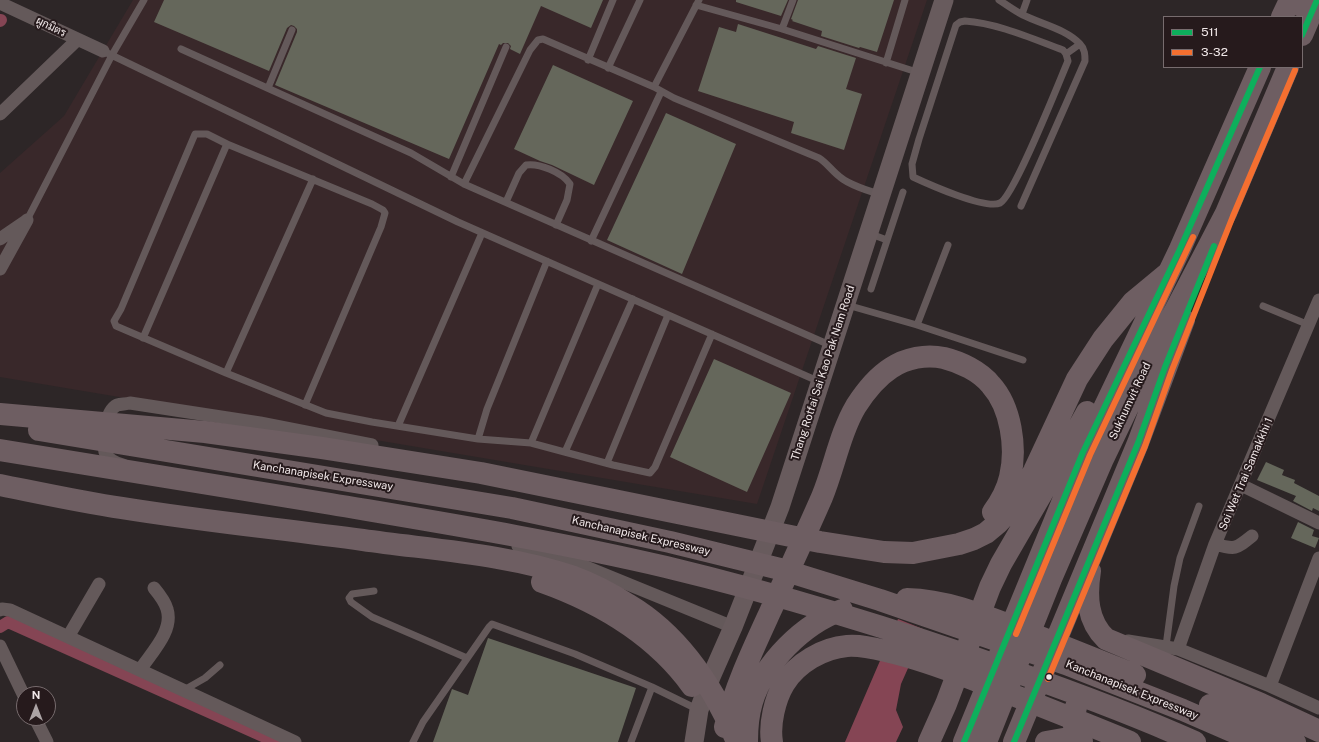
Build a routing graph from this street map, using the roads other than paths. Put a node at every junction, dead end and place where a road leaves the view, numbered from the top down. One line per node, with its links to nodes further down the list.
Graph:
1 (144, 0): 22 (lane)
2 (613, 0): 24 (lane)
3 (640, 0): 26 (lane)
4 (792, 0): 15 (lane)
5 (905, 0): 25 (lane)
6 (944, 0): 29 (main road, Thang Rotfai Sai Kao Pak Nam Road)
7 (999, 0): 13 (lane)
8 (1028, 0): 13 (lane)
9 (1289, 0): 12 (highway); 14 (highway)
10 (697, 2): 15 (lane); 31 (lane)
11 (8, 3): 18 (street, ผูกมิตร)
12 (1314, 6): 17 (highway)
13 (1022, 14): 19 (lane)
14 (1282, 16)
15 (782, 29): 25 (lane)
16 (292, 30): 30 (lane)
17 (1303, 33)
18 (77, 40): 22 (street, ผูกมิตร); 33 (street)
19 (1080, 44): 23 (lane); 41 (lane)
20 (506, 47): 35 (lane)
21 (181, 49): 30 (lane)
22 (107, 53): 43 (lane); 45 (lane)
23 (1066, 54): 23 (lane)
24 (588, 60): 26 (lane); 37 (lane)
25 (886, 63): 29 (lane)
26 (608, 68): 31 (lane)
27 (1260, 68): 53 (highway, Sukhumvit Road)
28 (1288, 68): 42 (highway, Sukhumvit Road)
29 (920, 73): 39 (main road, Thang Rotfai Sai Kao Pak Nam Road)
30 (268, 88): 35 (lane)
31 (654, 88): 32 (lane)
32 (661, 92): 39 (lane); 49 (lane)
33 (0, 114)
34 (227, 144): 36 (lane); 65 (lane); 65 (lane)
35 (451, 177): 37 (lane)
36 (313, 179): 69 (lane); 71 (lane)
37 (464, 184): 40 (lane)
38 (904, 192): 48 (lane)
39 (881, 194): 46 (main road, Thang Rotfai Sai Kao Pak Nam Road)
40 (506, 202): 44 (lane); 44 (lane)
41 (1021, 206)
42 (1226, 213): 68 (highway); 123 (highway, Sukhumvit Road)
43 (27, 220): 47 (street); 52 (street)
44 (556, 225): 49 (lane)
45 (482, 233): 51 (lane); 74 (lane)
46 (868, 233): 48 (lane); 59 (main road, Thang Rotfai Sai Kao Pak Nam Road)
47 (0, 239)
48 (887, 240): 55 (lane)
49 (591, 241): 66 (lane)
50 (948, 245): 62 (lane)
51 (547, 261): 54 (lane); 75 (lane)
52 (0, 269)
53 (1168, 273): 58 (highway, Sukhumvit Road); 86 (highway)
54 (598, 284): 56 (lane); 76 (lane)
55 (871, 289)
56 (633, 299): 61 (lane); 78 (lane)
57 (1319, 300): 63 (street, Soi Wet Trai Samakkhi 1)
58 (1154, 301): 121 (highway); 122 (highway, Sukhumvit Road)
59 (845, 304): 62 (lane); 66 (main road, Thang Rotfai Sai Kao Pak Nam Road)
60 (1264, 306): 63 (lane)
61 (668, 315): 64 (lane); 79 (lane)
62 (917, 325): 67 (lane)
63 (1309, 325): 81 (street, Soi Wet Trai Samakkhi 1)
64 (712, 334): 70 (lane); 79 (lane)
65 (143, 338): 69 (lane)
66 (832, 346): 70 (main road, Thang Rotfai Sai Kao Pak Nam Road)
67 (1023, 360)
68 (1165, 367): 88 (highway); 124 (highway)
69 (226, 373): 71 (lane)
70 (820, 382): 84 (main road, Thang Rotfai Sai Kao Pak Nam Road)
71 (304, 405): 74 (lane)
72 (0, 414): 86 (highway)
73 (0, 424): 130 (highway, Kanchanapisek Expressway)
74 (398, 426): 75 (lane)
75 (478, 439): 76 (lane)
76 (531, 443): 78 (lane)
77 (0, 450): 129 (highway)
78 (565, 452): 79 (lane)
79 (608, 463)
80 (0, 485): 89 (highway)
81 (1241, 485): 83 (street); 87 (street, Soi Wet Trai Samakkhi 1)
82 (1199, 506): 100 (lane)
83 (1319, 522)
84 (772, 526): 96 (main road, Thang Rotfai Sai Kao Pak Nam Road); 96 (street)
85 (1252, 536): 87 (street)
86 (959, 544): 117 (highway)
87 (1215, 544): 100 (street, Soi Wet Trai Samakkhi 1)
88 (1094, 546): 98 (highway); 125 (highway)
89 (422, 548): 117 (highway); 118 (highway)
90 (1319, 558): 91 (street)
91 (1314, 583): 105 (street)
92 (99, 584): 97 (street)
93 (154, 588): 103 (street)
94 (374, 590): 101 (lane)
95 (0, 610): 97 (street)
96 (733, 627): 109 (main road, Thang Rotfai Sai Kao Pak Nam Road)
97 (68, 637): 103 (street)
98 (1106, 639): 100 (street); 111 (highway)
99 (0, 646): 104 (street)
100 (1172, 648): 105 (street)
101 (467, 658): 106 (lane); 114 (lane)
102 (220, 665): 107 (lane)
103 (140, 670): 107 (street)
104 (19, 686)
105 (1270, 686): 108 (street)
106 (652, 687): 109 (lane); 115 (lane)
107 (184, 690): 113 (street)
108 (1319, 708)
109 (699, 710): 116 (main road, Thang Rotfai Sai Kao Pak Nam Road)
110 (39, 726): 112 (street)
111 (1319, 731)
112 (47, 742)
113 (295, 742)
114 (413, 742)
115 (631, 742)
116 (694, 742)
117 (722, 742)
118 (736, 742)
119 (747, 742): 132 (highway)
120 (772, 742): 128 (highway)
121 (929, 742)
122 (964, 742)
123 (986, 742)
124 (1003, 742)
125 (1014, 742)
126 (1046, 742): 127 (highway)
127 (1080, 742): 131 (highway)
128 (1130, 742)
129 (1196, 742)
130 (1257, 742)
131 (1280, 742)
132 (1295, 742)

